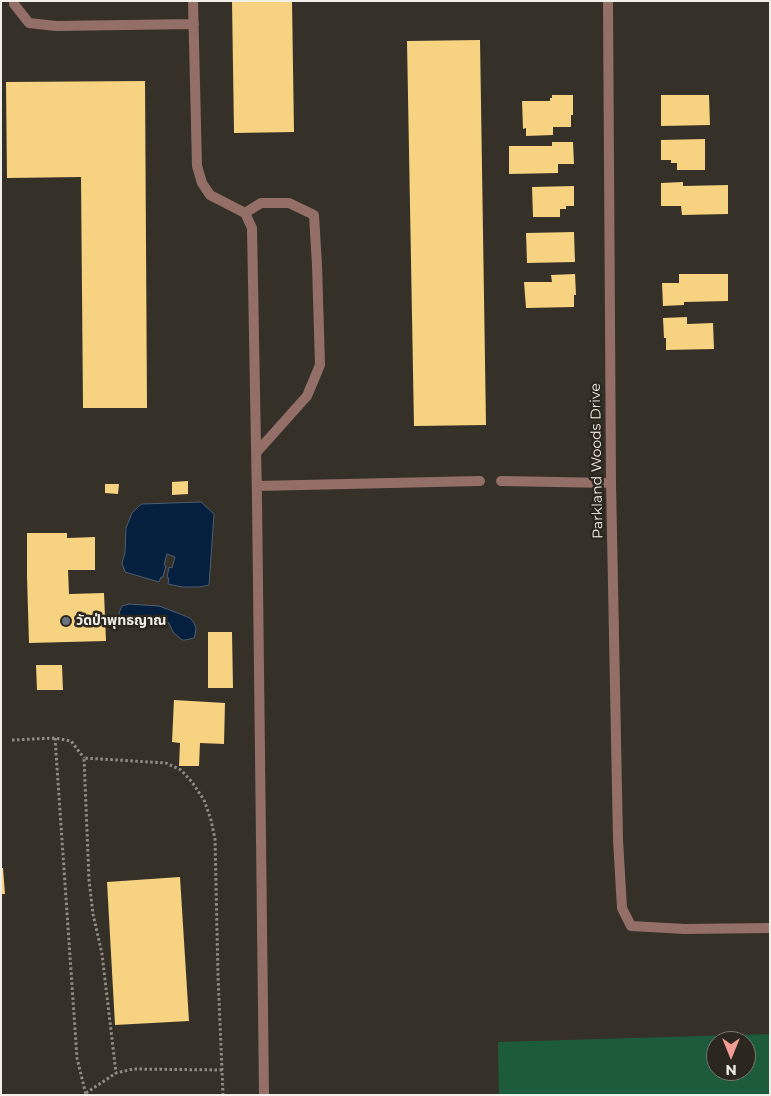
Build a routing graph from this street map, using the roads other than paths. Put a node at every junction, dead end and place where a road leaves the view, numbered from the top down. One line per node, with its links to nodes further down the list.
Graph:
1 (14, 1): 4 (street)
2 (194, 1): 4 (street)
3 (608, 1): 9 (street, Parkland Woods Drive)
4 (194, 24): 5 (street)
5 (245, 213): 6 (street); 6 (street)
6 (256, 453): 10 (street)
7 (480, 481): 10 (street)
8 (501, 481): 9 (street)
9 (611, 483): 11 (street, Parkland Woods Drive)
10 (257, 486): 12 (street)
11 (770, 928)
12 (264, 1095)

